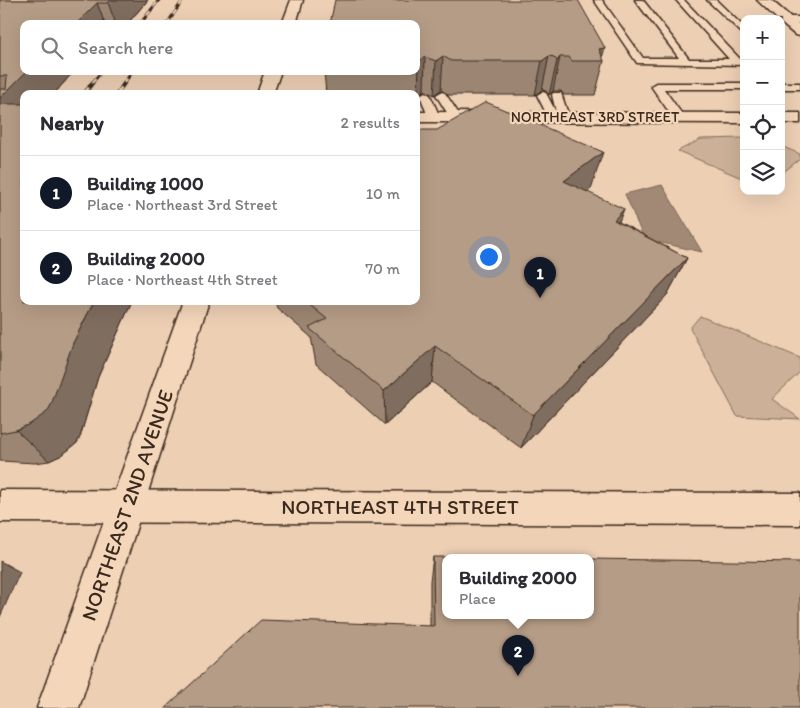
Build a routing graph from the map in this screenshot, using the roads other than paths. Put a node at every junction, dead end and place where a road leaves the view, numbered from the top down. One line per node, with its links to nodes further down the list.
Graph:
1 (297, 0): 7 (street)
2 (598, 0): 11 (lane)
3 (639, 0): 11 (lane)
4 (680, 0): 12 (lane)
5 (711, 0): 9 (lane)
6 (763, 0): 8 (street)
7 (290, 20)
8 (793, 20): 10 (street)
9 (740, 28)
10 (800, 32)
11 (688, 62): 12 (lane)
12 (740, 62)
13 (272, 75): 17 (street)
14 (740, 86): 25 (lane)
15 (785, 86): 16 (lane)
16 (800, 86)
17 (266, 90)
18 (425, 95): 22 (lane)
19 (442, 95): 23 (lane)
20 (542, 95): 24 (lane)
21 (557, 95): 24 (lane)
22 (425, 117): 23 (street, NORTHEAST 3RD STREET)
23 (455, 117): 24 (street, NORTHEAST 3RD STREET)
24 (558, 117): 25 (street, NORTHEAST 3RD STREET)
25 (678, 118): 26 (street, NORTHEAST 3RD STREET)
26 (740, 118)
27 (785, 118): 28 (street)
28 (800, 118)
29 (195, 305): 31 (street, NORTHEAST 2ND AVENUE)
30 (0, 506): 31 (street, NORTHEAST 4TH STREET)
31 (128, 506): 32 (street, NORTHEAST 4TH STREET); 33 (street, NORTHEAST 2ND AVENUE)
32 (800, 508)
33 (58, 708)

